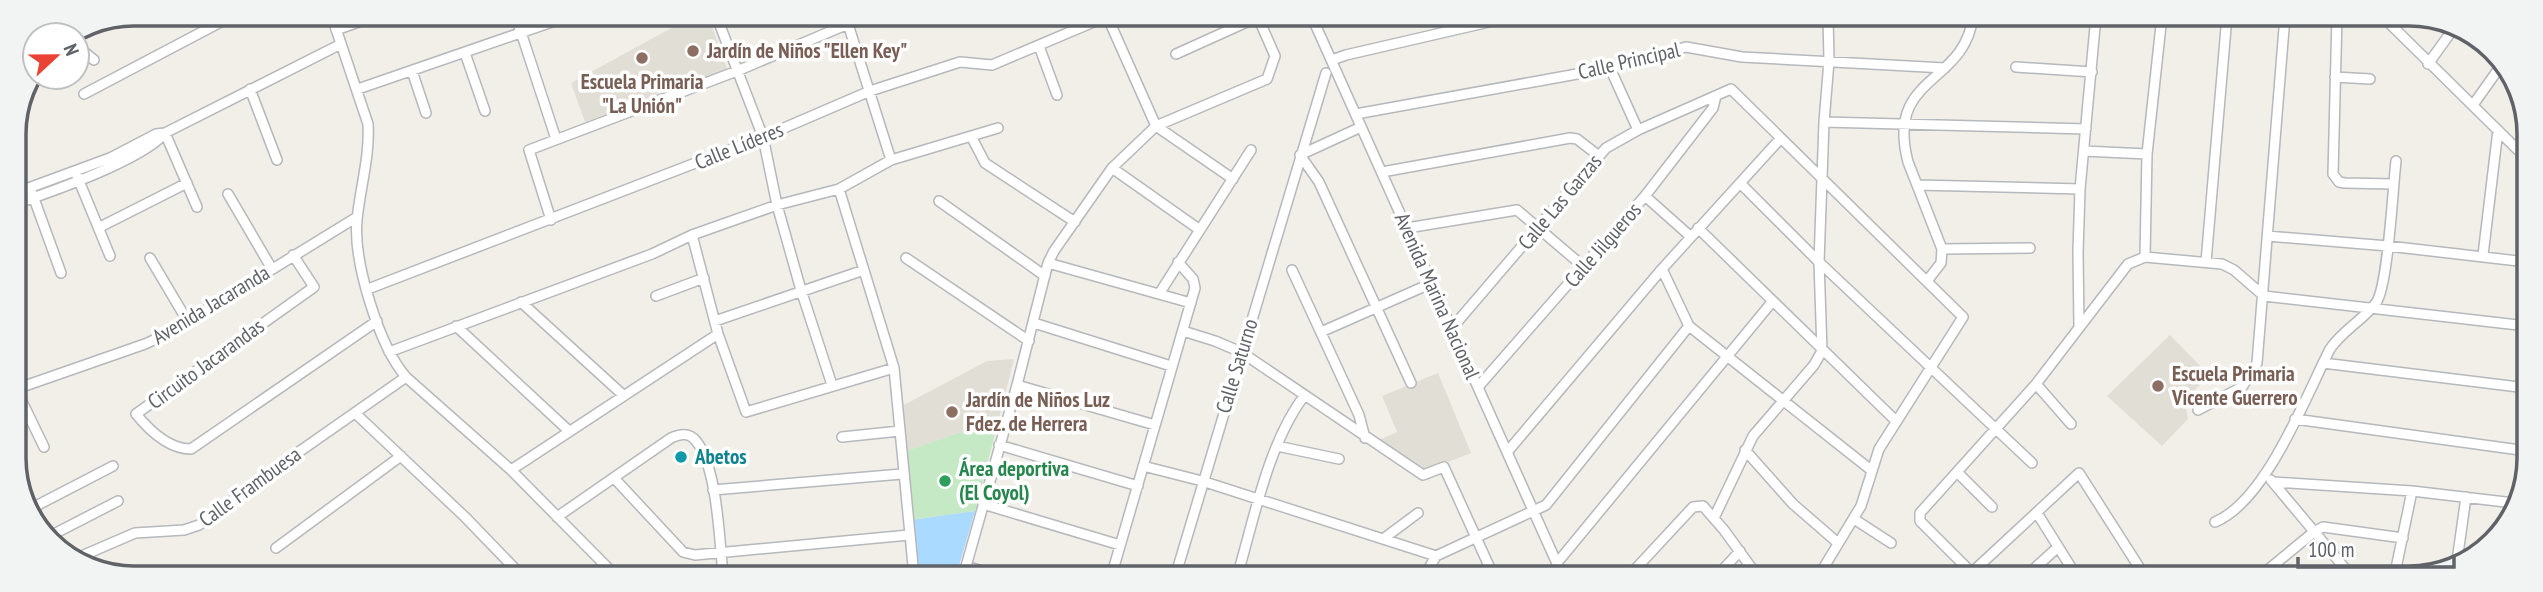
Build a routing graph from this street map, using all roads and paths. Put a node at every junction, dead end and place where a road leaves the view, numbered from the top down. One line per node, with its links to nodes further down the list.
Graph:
1 (204, 26): 48 (street)
2 (335, 26): 23 (street)
3 (347, 26): 23 (street)
4 (519, 26): 24 (street)
5 (543, 26): 24 (street)
6 (720, 26): 39 (street)
7 (843, 26): 39 (street)
8 (849, 26): 47 (street)
9 (1075, 26): 27 (street, Calle Líderes)
10 (1113, 26): 57 (street)
11 (1236, 26): 29 (street)
12 (1262, 26): 57 (street)
13 (1316, 26): 32 (street, Avenida Marina Nacional)
14 (1474, 26): 32 (street)
15 (1828, 26): 33 (street)
16 (1972, 26): 37 (street)
17 (2095, 26): 41 (street)
18 (2161, 26): 71 (street)
19 (2226, 26): 120 (street)
20 (2284, 26): 107 (street)
21 (2337, 26): 43 (street)
22 (2392, 26): 34 (street)
23 (336, 30): 26 (street)
24 (522, 34): 28 (street); 66 (street)
25 (2450, 34): 34 (street)
26 (341, 44): 45 (street); 46 (street)
27 (1039, 46): 47 (street, Calle Líderes); 49 (street)
28 (465, 54): 38 (street); 52 (street)
29 (1176, 54)
30 (91, 58): 31 (street)
31 (94, 60)
32 (1332, 60): 54 (street, Avenida Marina Nacional)
33 (1829, 61): 36 (street, Calle Principal); 37 (street, Calle Principal); 55 (street)
34 (2428, 64): 51 (street)
35 (2016, 67): 41 (street)
36 (1610, 68): 54 (street, Calle Principal); 61 (street)
37 (1945, 68): 56 (street)
38 (412, 71): 46 (street); 53 (street)
39 (737, 71): 65 (street); 66 (street)
40 (1326, 72): 72 (street, Calle Saturno)
41 (2092, 72): 60 (street)
42 (2497, 72): 51 (street)
43 (2335, 77): 44 (street); 84 (street)
44 (2370, 79)
45 (250, 89): 63 (street); 74 (street)
46 (358, 89): 97 (street)
47 (870, 91): 65 (street, Calle Líderes); 75 (street)
48 (84, 94)
49 (1057, 95)
50 (1716, 96): 61 (street, Calle Las Garzas); 67 (street, Calle Las Garzas); 91 (street, Calle Jilgueros)
51 (2473, 105): 62 (street)
52 (485, 111)
53 (426, 113)
54 (1356, 114): 58 (street, Avenida Marina Nacional)
55 (1824, 122): 56 (street); 81 (street)
56 (1904, 124): 60 (street); 85 (street)
57 (1156, 126): 77 (street); 80 (street)
58 (1362, 127): 72 (street); 78 (street, Avenida Marina Nacional)
59 (998, 128): 64 (street)
60 (2086, 129): 70 (street)
61 (1638, 130): 73 (street, Calle Las Garzas)
62 (2498, 130): 68 (street); 113 (street)
63 (165, 133): 79 (street); 82 (street)
64 (971, 136): 75 (street); 99 (street)
65 (763, 138): 95 (street); 98 (street, Calle Líderes)
66 (556, 139): 98 (street)
67 (1780, 139): 81 (street); 83 (street)
68 (2517, 149)
69 (1251, 150): 80 (street)
70 (2084, 151): 71 (street); 88 (street)
71 (2147, 154): 114 (street)
72 (1300, 155): 140 (street); 157 (street, Calle Saturno)
73 (1599, 156): 78 (street); 102 (street, Calle Las Garzas)
74 (277, 160)
75 (891, 160): 87 (street)
76 (2396, 162): 84 (street)
77 (1112, 168): 99 (street); 104 (street)
78 (1382, 172): 101 (street, Avenida Marina Nacional)
79 (77, 176): 86 (street); 92 (street); 100 (street)
80 (1233, 178): 104 (street)
81 (1822, 178): 119 (street); 130 (street)
82 (187, 183): 96 (street); 100 (street)
83 (1740, 183): 103 (street); 119 (street)
84 (2394, 184): 108 (street)
85 (1917, 185): 88 (street); 109 (street)
86 (31, 188): 89 (street); 92 (street)
87 (839, 189): 95 (street); 125 (street)
88 (2080, 189): 149 (street)
89 (26, 190)
90 (228, 194): 123 (street)
91 (1645, 196): 106 (street); 122 (street, Calle Jilgueros)
92 (34, 198): 93 (street); 127 (street)
93 (26, 201)
94 (939, 201): 128 (street)
95 (777, 205): 105 (street); 133 (street)
96 (197, 207)
97 (357, 217): 112 (street, Avenida Jacaranda); 132 (street)
98 (551, 220): 132 (street, Calle Líderes)
99 (1075, 222): 121 (street)
100 (100, 227): 111 (street)
101 (1407, 228): 102 (street); 131 (street, Avenida Marina Nacional)
102 (1538, 228): 122 (street); 150 (street, Calle Las Garzas)
103 (1698, 229): 106 (street); 138 (street)
104 (1200, 230): 118 (street)
105 (692, 235): 129 (street); 137 (street)
106 (1690, 236): 124 (street)
107 (2267, 236): 108 (street); 136 (street)
108 (2388, 246): 113 (street); 141 (street)
109 (1942, 248): 110 (street); 130 (street)
110 (2030, 248)
111 (110, 256)
112 (293, 256): 123 (street, Avenida Jacaranda); 143 (street, Circuito Jacarandas)
113 (2483, 256): 117 (street)
114 (2145, 257): 120 (street); 149 (street)
115 (149, 258): 142 (street)
116 (906, 258): 154 (street)
117 (2517, 261)
118 (1178, 262): 134 (street); 139 (street)
119 (1819, 262): 155 (street); 162 (street)
120 (2206, 262): 136 (street)
121 (1048, 263): 128 (street); 134 (street)
122 (1584, 267): 169 (street, Calle Jilgueros)
123 (272, 269): 142 (street, Avenida Jacaranda)
124 (1662, 269): 148 (street); 191 (street)
125 (864, 270): 133 (street); 161 (street)
126 (1292, 270): 152 (street)
127 (61, 274)
128 (1045, 276): 145 (street)
129 (704, 278): 135 (street); 144 (street)
130 (1927, 281): 162 (street)
131 (1432, 283): 140 (street); 150 (street, Avenida Marina Nacional)
132 (368, 289): 143 (street)
133 (801, 290): 144 (street); 166 (street)
134 (1159, 294): 139 (street)
135 (656, 296)
136 (2264, 296): 141 (street); 175 (street)
137 (522, 302): 147 (street); 171 (street)
138 (1772, 302): 155 (street); 158 (street)
139 (1191, 303): 151 (street)
140 (1376, 307): 152 (street); 164 (street)
141 (2372, 307): 146 (street); 159 (street)
142 (188, 321): 168 (street, Avenida Jacaranda)
143 (377, 321): 156 (street)
144 (715, 321): 153 (street)
145 (1034, 323): 154 (street); 160 (street)
146 (2517, 325)
147 (456, 326): 156 (street); 182 (street)
148 (1689, 326): 158 (street); 215 (street)
149 (2079, 327): 165 (street)
150 (1452, 328): 169 (street, Avenida Marina Nacional)
151 (1183, 331): 157 (street); 160 (street)
152 (1321, 332): 185 (street)
153 (718, 334): 166 (street); 171 (street)
154 (1029, 341): 167 (street)
155 (1822, 351): 173 (street); 178 (street)
156 (389, 352): 163 (street)
157 (1241, 352): 172 (street); 203 (street, Calle Saturno)
158 (1727, 355): 173 (street); 238 (street)
159 (2323, 363): 170 (street); 177 (street)
160 (1171, 366): 180 (street)
161 (894, 368): 166 (street); 183 (street)
162 (1931, 368): 178 (street); 181 (street)
163 (406, 377): 176 (street, Calle Frambuesa); 197 (street)
164 (1411, 383)
165 (2036, 384): 179 (street); 181 (street)
166 (832, 385)
167 (1017, 385): 180 (street); 186 (street)
168 (26, 386)
169 (1478, 387): 191 (street, Avenida Marina Nacional)
170 (2517, 387)
171 (623, 395): 182 (street)
172 (1304, 396): 185 (street); 187 (street)
173 (1784, 399): 189 (street); 198 (street)
174 (26, 410): 188 (street)
175 (2198, 410)
176 (355, 413): 192 (street); 235 (street, Calle Frambuesa)
177 (2294, 419): 190 (street); 200 (street)
178 (1896, 421): 198 (street)
179 (2071, 424)
180 (1155, 425): 196 (street)
181 (1996, 429): 194 (street); 199 (street)
182 (569, 431): 197 (street)
183 (900, 431): 184 (street); 201 (street)
184 (842, 437)
185 (1366, 438): 227 (street)
186 (999, 445): 205 (street); 212 (street)
187 (1277, 446): 193 (street); 210 (street)
188 (44, 447)
189 (1745, 450): 219 (street); 228 (street)
190 (2517, 450)
191 (1508, 451): 215 (street, Avenida Marina Nacional)
192 (401, 456): 232 (street); 239 (street)
193 (1339, 459)
194 (2032, 463)
195 (113, 466): 213 (street)
196 (1143, 466): 203 (street); 205 (street)
197 (510, 470): 218 (street)
198 (1871, 470): 220 (street)
199 (1958, 473): 214 (street); 254 (street)
200 (2266, 473): 204 (street); 221 (street)
201 (902, 474): 206 (street); 224 (street)
202 (614, 478): 206 (street); 218 (street); 234 (street)
203 (1202, 481): 210 (street); 245 (street, Calle Saturno)
204 (2273, 481): 207 (street); 222 (street)
205 (1138, 486): 230 (street)
206 (713, 490): 234 (street)
207 (2412, 491): 208 (street); 225 (street)
208 (2466, 497): 211 (street); 236 (street)
209 (118, 501): 223 (street)
210 (1260, 501): 226 (street); 246 (street)
211 (2507, 502)
212 (983, 504): 230 (street); 243 (street)
213 (37, 506)
214 (1992, 507)
215 (1535, 511): 227 (street); 238 (street, Avenida Marina Nacional)
216 (1418, 513): 226 (street)
217 (2037, 513): 231 (street); 255 (street); 258 (street)
218 (557, 517): 240 (street)
219 (1714, 518): 233 (street); 250 (street)
220 (1854, 519): 228 (street); 229 (street)
221 (2214, 522)
222 (2315, 531): 225 (street); 259 (street); 260 (street)
223 (59, 535)
224 (909, 535): 234 (street); 242 (street)
225 (2403, 538): 261 (street)
226 (1382, 539): 237 (street)
227 (1477, 539): 237 (street); 248 (street)
228 (1838, 542): 253 (street)
229 (1891, 544)
230 (1120, 545): 244 (street)
231 (2058, 547): 256 (street); 257 (street)
232 (276, 548)
233 (1740, 551): 251 (street); 252 (street)
234 (721, 552): 241 (street)
235 (86, 554)
236 (2458, 554)
237 (1436, 556): 247 (street)
238 (1557, 563): 249 (street, Avenida Marina Nacional)
239 (513, 566)
240 (606, 566)
241 (722, 566)
242 (913, 566)
243 (966, 566)
244 (1114, 566)
245 (1178, 566)
246 (1240, 566)
247 (1430, 566)
248 (1489, 566)
249 (1558, 566)
250 (1638, 566)
251 (1726, 566)
252 (1750, 566)
253 (1824, 566)
254 (1961, 566)
255 (1981, 566)
256 (2038, 566)
257 (2070, 566)
258 (2138, 566)
259 (2272, 566)
260 (2343, 566)
261 (2397, 566)

